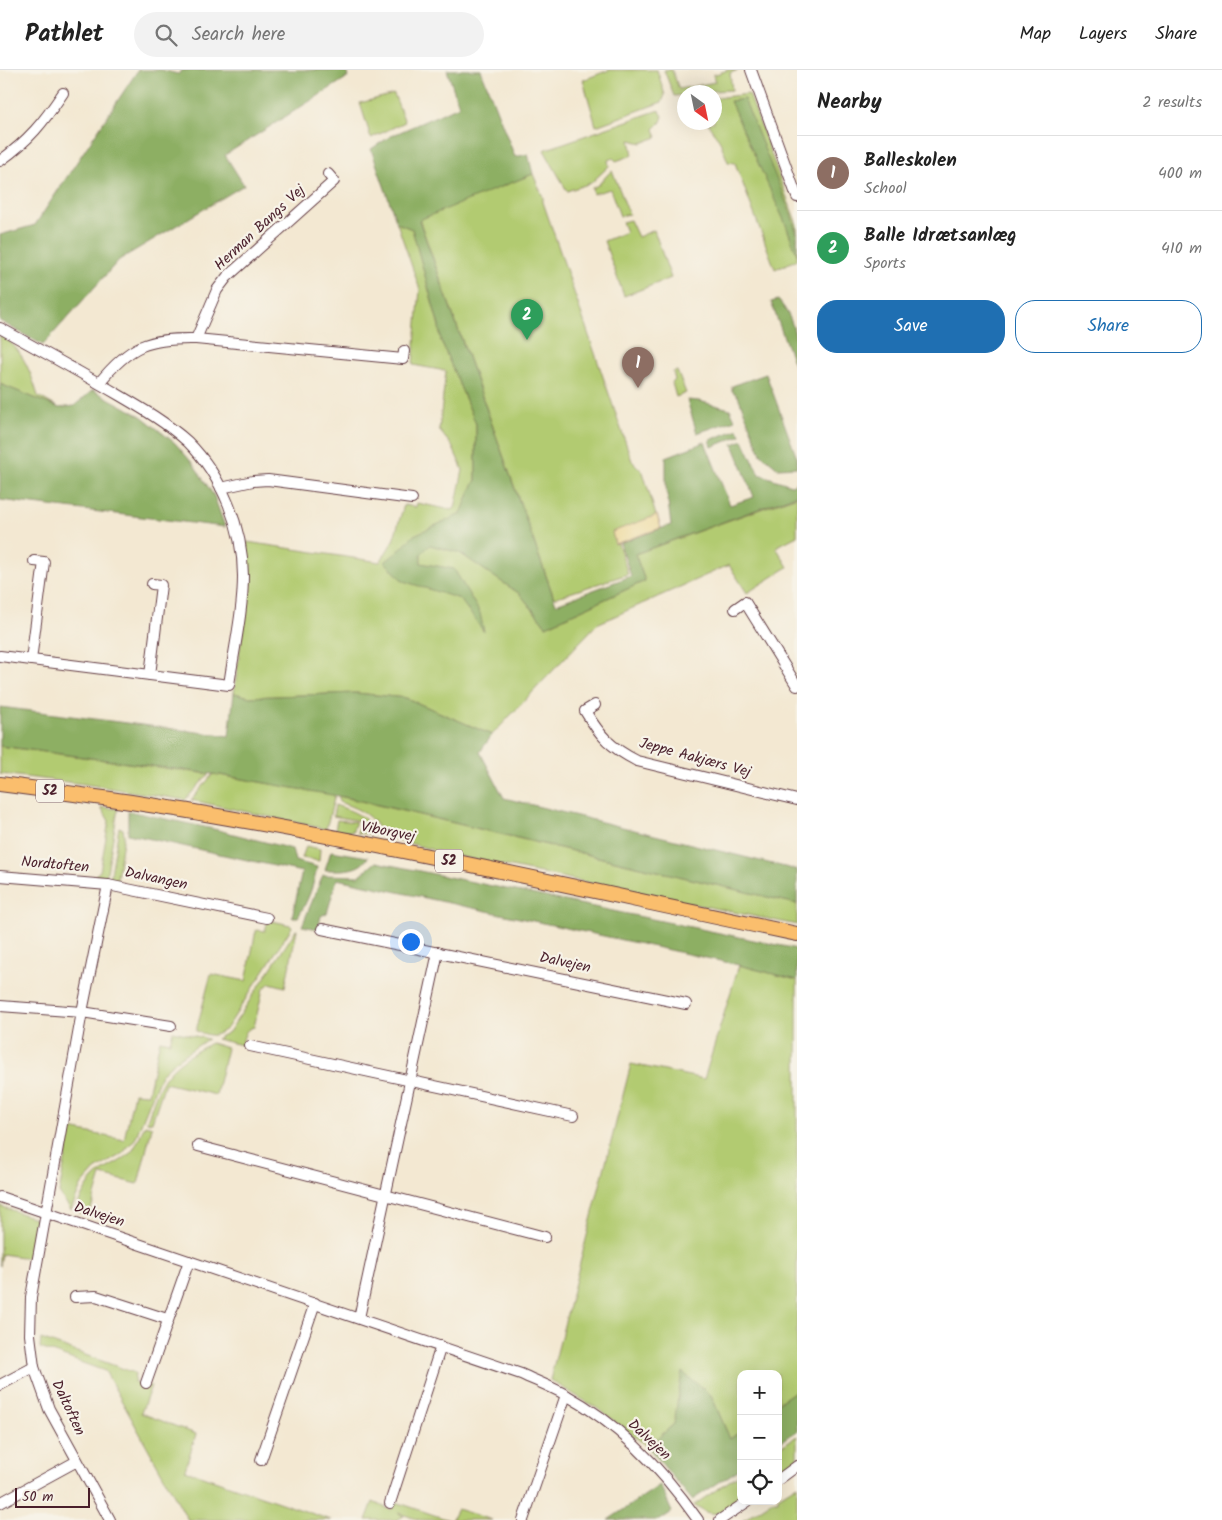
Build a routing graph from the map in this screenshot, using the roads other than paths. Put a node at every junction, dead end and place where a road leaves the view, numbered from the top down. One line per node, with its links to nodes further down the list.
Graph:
1 (751, 70): 5 (street)
2 (63, 93): 3 (street)
3 (0, 161)
4 (328, 174): 7 (street, Herman Bangs Vej)
5 (797, 197)
6 (0, 328): 9 (street)
7 (196, 339): 8 (street); 9 (street)
8 (404, 351)
9 (99, 383): 10 (street)
10 (220, 488): 11 (street); 17 (street)
11 (412, 499)
12 (34, 561): 16 (street)
13 (152, 584): 17 (street)
14 (735, 609): 18 (street)
15 (0, 656): 16 (street)
16 (31, 660): 17 (street)
17 (150, 675)
18 (797, 686)
19 (594, 705): 21 (street, Jeppe Aakjærs Vej)
20 (0, 784): 26 (main road, Viborgvej / 52)
21 (797, 800)
22 (0, 876): 23 (street, Nordtoften)
23 (108, 885): 24 (street, Dalvangen); 30 (street, Dalvangen)
24 (267, 918)
25 (322, 930): 27 (street, Dalvejen)
26 (797, 934)
27 (438, 952): 28 (street, Dalvejen); 33 (street)
28 (686, 1004)
29 (0, 1006): 30 (street)
30 (82, 1012): 31 (street); 38 (street, Dalvangen)
31 (171, 1026)
32 (250, 1046): 33 (street)
33 (410, 1081): 34 (street); 36 (street)
34 (573, 1116)
35 (198, 1146): 36 (street)
36 (386, 1195): 39 (street); 43 (street)
37 (0, 1197): 38 (street, Dalvejen)
38 (47, 1214): 40 (street, Dalvejen); 46 (street, Daltoften)
39 (545, 1237)
40 (189, 1261): 42 (street, Dalvejen); 44 (street)
41 (75, 1297): 44 (street)
42 (315, 1304): 43 (street, Dalvejen); 50 (street)
43 (359, 1318): 45 (street, Dalvejen)
44 (167, 1319): 47 (street)
45 (442, 1346): 49 (street, Dalvejen); 55 (street)
46 (34, 1367): 48 (street); 51 (street, Daltoften)
47 (146, 1383)
48 (0, 1385)
49 (566, 1396): 58 (street); 59 (street, Dalvejen)
50 (261, 1460)
51 (77, 1461): 54 (street); 57 (street, Daltoften)
52 (797, 1466): 53 (street)
53 (782, 1477)
54 (0, 1503)
55 (390, 1503)
56 (742, 1505): 60 (street)
57 (110, 1520)
58 (523, 1520)
59 (698, 1520)
60 (720, 1520)

